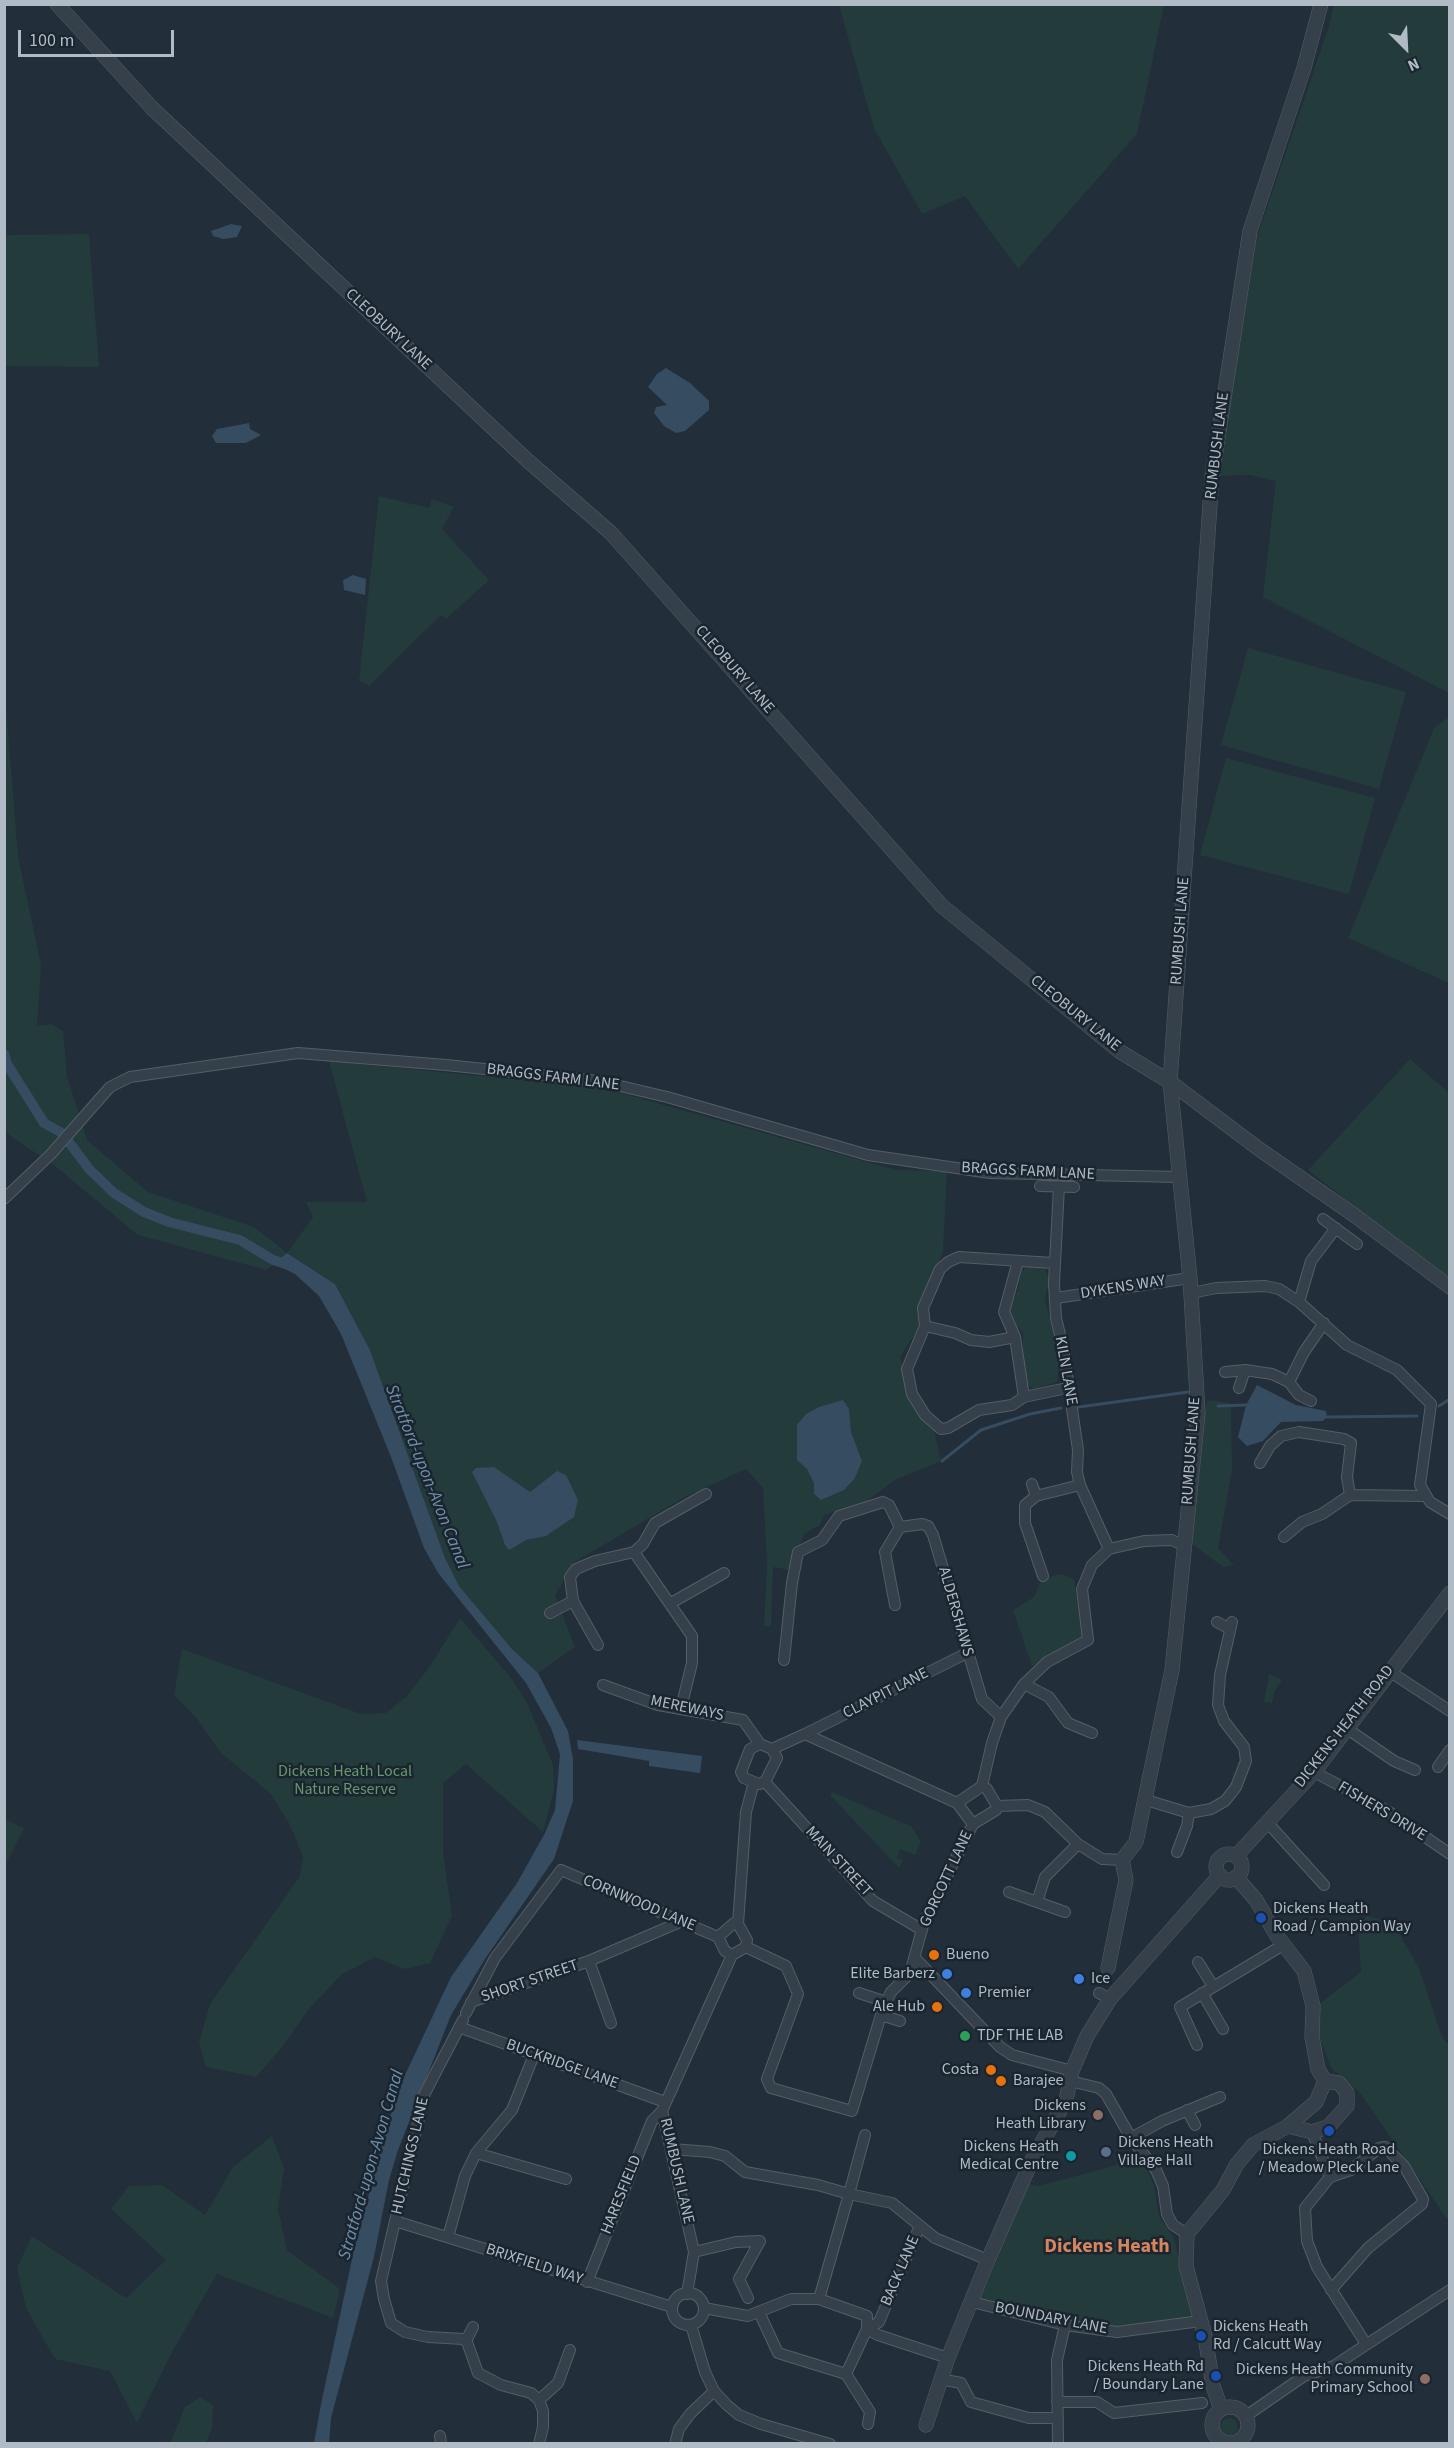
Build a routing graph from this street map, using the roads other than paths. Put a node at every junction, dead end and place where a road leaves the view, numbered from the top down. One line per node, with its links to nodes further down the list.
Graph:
1 (57, 4): 3 (street, CLEOBURY LANE)
2 (1321, 4): 3 (street, RUMBUSH LANE)
3 (1170, 1082): 4 (street, RUMBUSH LANE); 15 (street, CLEOBURY LANE)
4 (1180, 1177): 8 (street, BRAGGS FARM LANE); 14 (street, RUMBUSH LANE)
5 (1040, 1186): 6 (street)
6 (1059, 1186): 7 (street); 13 (street, KILN LANE)
7 (1074, 1187)
8 (4, 1199)
9 (1323, 1219): 10 (street)
10 (1336, 1228): 11 (street); 18 (street)
11 (1357, 1244)
12 (1018, 1261): 13 (street); 20 (street); 21 (street)
13 (1053, 1263): 17 (street, KILN LANE)
14 (1190, 1278): 16 (street, RUMBUSH LANE); 17 (street, DYKENS WAY)
15 (1449, 1287)
16 (1191, 1293): 18 (street); 39 (street, RUMBUSH LANE)
17 (1056, 1298): 25 (street, KILN LANE)
18 (1299, 1302): 19 (street)
19 (1324, 1323): 24 (street); 35 (street)
20 (925, 1326): 21 (street); 27 (street)
21 (1015, 1337): 27 (street)
22 (1245, 1370): 23 (street); 24 (street); 26 (street)
23 (1225, 1372)
24 (1289, 1382): 28 (street)
25 (1067, 1388): 27 (street); 31 (street, KILN LANE)
26 (1239, 1388)
27 (1024, 1397)
28 (1311, 1401)
29 (1260, 1463): 33 (street)
30 (1032, 1484): 34 (street)
31 (1080, 1485): 34 (street); 40 (street, KILN LANE)
32 (706, 1494): 41 (street)
33 (1350, 1495): 35 (street); 38 (street)
34 (1036, 1496): 43 (street)
35 (1425, 1496): 36 (street)
36 (1449, 1514)
37 (900, 1527): 47 (street); 51 (street, ALDERSHAWS); 52 (street)
38 (1284, 1537)
39 (1184, 1546): 40 (street); 70 (street, RUMBUSH LANE)
40 (1109, 1549): 54 (street)
41 (634, 1552): 45 (street); 46 (street)
42 (724, 1573): 46 (street)
43 (1043, 1576)
44 (1449, 1593): 53 (street, DICKENS HEATH ROAD)
45 (573, 1601): 48 (street); 50 (street)
46 (671, 1604): 56 (street)
47 (895, 1605)
48 (550, 1613)
49 (1217, 1622): 73 (street)
50 (598, 1645)
51 (967, 1653): 58 (street, ALDERSHAWS); 61 (street, CLAYPIT LANE)
52 (784, 1660)
53 (1389, 1671): 57 (street); 59 (street, DICKENS HEATH ROAD)
54 (1024, 1684): 58 (street); 60 (street)
55 (603, 1685): 56 (street, MEREWAYS)
56 (681, 1708): 62 (street, MEREWAYS)
57 (1449, 1711)
58 (1001, 1717): 69 (street)
59 (1346, 1728): 66 (street); 67 (street, DICKENS HEATH ROAD)
60 (1092, 1733)
61 (805, 1734): 63 (street); 71 (street)
62 (760, 1744): 63 (street); 68 (street)
63 (772, 1749): 68 (street)
64 (1449, 1750): 65 (street)
65 (1438, 1767)
66 (1415, 1770)
67 (1314, 1772): 74 (street, DICKENS HEATH ROAD); 78 (street, FISHERS DRIVE)
68 (759, 1782): 89 (street); 90 (street, MAIN STREET)
69 (982, 1786): 71 (street); 72 (street)
70 (1146, 1800): 73 (street); 80 (street, RUMBUSH LANE)
71 (957, 1803): 75 (street)
72 (997, 1806): 75 (street); 76 (street)
73 (1189, 1812): 77 (street)
74 (1267, 1822): 79 (street, DICKENS HEATH ROAD); 84 (street)
75 (973, 1824): 90 (street, GORCOTT LANE)
76 (1078, 1844): 80 (street); 86 (street)
77 (1176, 1852)
78 (1449, 1854)
79 (1236, 1856): 82 (street); 83 (street)
80 (1122, 1860): 98 (street)
81 (561, 1870): 88 (street, CORNWOOD LANE); 102 (street, HUTCHINGS LANE)
82 (1220, 1875): 83 (street); 108 (street)
83 (1236, 1877): 92 (street)
84 (1324, 1885)
85 (1009, 1892): 86 (street)
86 (1037, 1902): 87 (street)
87 (1065, 1912)
88 (681, 1922): 91 (street, CORNWOOD LANE); 96 (street, SHORT STREET)
89 (738, 1924): 91 (street); 93 (street)
90 (922, 1930): 95 (street, GORCOTT LANE)
91 (717, 1937): 94 (street)
92 (1283, 1945): 99 (street); 109 (street)
93 (746, 1947): 94 (street); 103 (street)
94 (732, 1954): 111 (street, RUMBUSH LANE)
95 (915, 1958): 100 (street, GORCOTT LANE); 108 (street)
96 (589, 1961): 102 (street, SHORT STREET); 104 (street, SHORT STREET)
97 (1198, 1962): 99 (street)
98 (1108, 1968)
99 (1213, 1986): 101 (street)
100 (859, 1993)
101 (1202, 1994): 105 (street); 106 (street)
102 (465, 2015): 107 (street, BUCKRIDGE LANE); 123 (street, HUTCHINGS LANE)
103 (900, 2020)
104 (611, 2023)
105 (1223, 2029)
106 (1197, 2045)
107 (534, 2055): 111 (street, BUCKRIDGE LANE); 119 (street)
108 (1071, 2076): 117 (street); 128 (street)
109 (1325, 2081): 114 (street); 115 (street)
110 (1220, 2097): 112 (street)
111 (663, 2106): 118 (street, RUMBUSH LANE); 129 (street, HARESFIELD)
112 (1187, 2110): 113 (street); 117 (street)
113 (1195, 2125)
114 (1288, 2126): 115 (street); 125 (street)
115 (1312, 2132): 120 (street)
116 (865, 2135): 122 (street)
117 (1131, 2138): 125 (street)
118 (672, 2150): 122 (street); 127 (street, RUMBUSH LANE)
119 (476, 2153): 121 (street); 126 (street)
120 (1330, 2177): 130 (street); 130 (street)
121 (566, 2179)
122 (849, 2194): 124 (street); 133 (street)
123 (395, 2221): 126 (street, BRIXFIELD WAY); 143 (street, HUTCHINGS LANE)
124 (919, 2228): 128 (street); 142 (street, BACK LANE)
125 (1187, 2234): 138 (street)
126 (448, 2238): 129 (street, BRIXFIELD WAY)
127 (694, 2252): 132 (street, RUMBUSH LANE); 136 (street)
128 (988, 2260): 134 (street)
129 (587, 2282): 135 (street, BRIXFIELD WAY)
130 (1331, 2290): 144 (street)
131 (1449, 2290): 144 (street)
132 (687, 2294): 135 (street); 137 (street)
133 (819, 2299): 136 (street); 142 (street)
134 (972, 2302): 140 (street, BOUNDARY LANE); 146 (street)
135 (672, 2307): 139 (street)
136 (753, 2307): 137 (street); 147 (street)
137 (704, 2308): 139 (street)
138 (1201, 2321): 140 (street, BOUNDARY LANE); 153 (street)
139 (691, 2325): 149 (street)
140 (1065, 2325): 151 (street)
141 (473, 2327): 143 (street)
142 (867, 2329): 146 (street); 147 (street, BACK LANE)
143 (466, 2341): 150 (street)
144 (1366, 2344): 154 (street)
145 (570, 2350): 150 (street)
146 (948, 2358): 148 (street)
147 (846, 2374): 156 (street)
148 (940, 2379): 155 (street); 157 (street)
149 (714, 2391): 161 (street); 162 (street)
150 (539, 2400): 160 (street)
151 (1057, 2402): 152 (street); 155 (street)
152 (1202, 2403)
153 (1221, 2409): 154 (street); 158 (street)
154 (1246, 2416): 159 (street)
155 (1058, 2418): 163 (street)
156 (868, 2424)
157 (926, 2425)
158 (1216, 2441): 159 (street)
159 (1239, 2442)
160 (539, 2444)
161 (675, 2444)
162 (831, 2444)
163 (1058, 2444)

